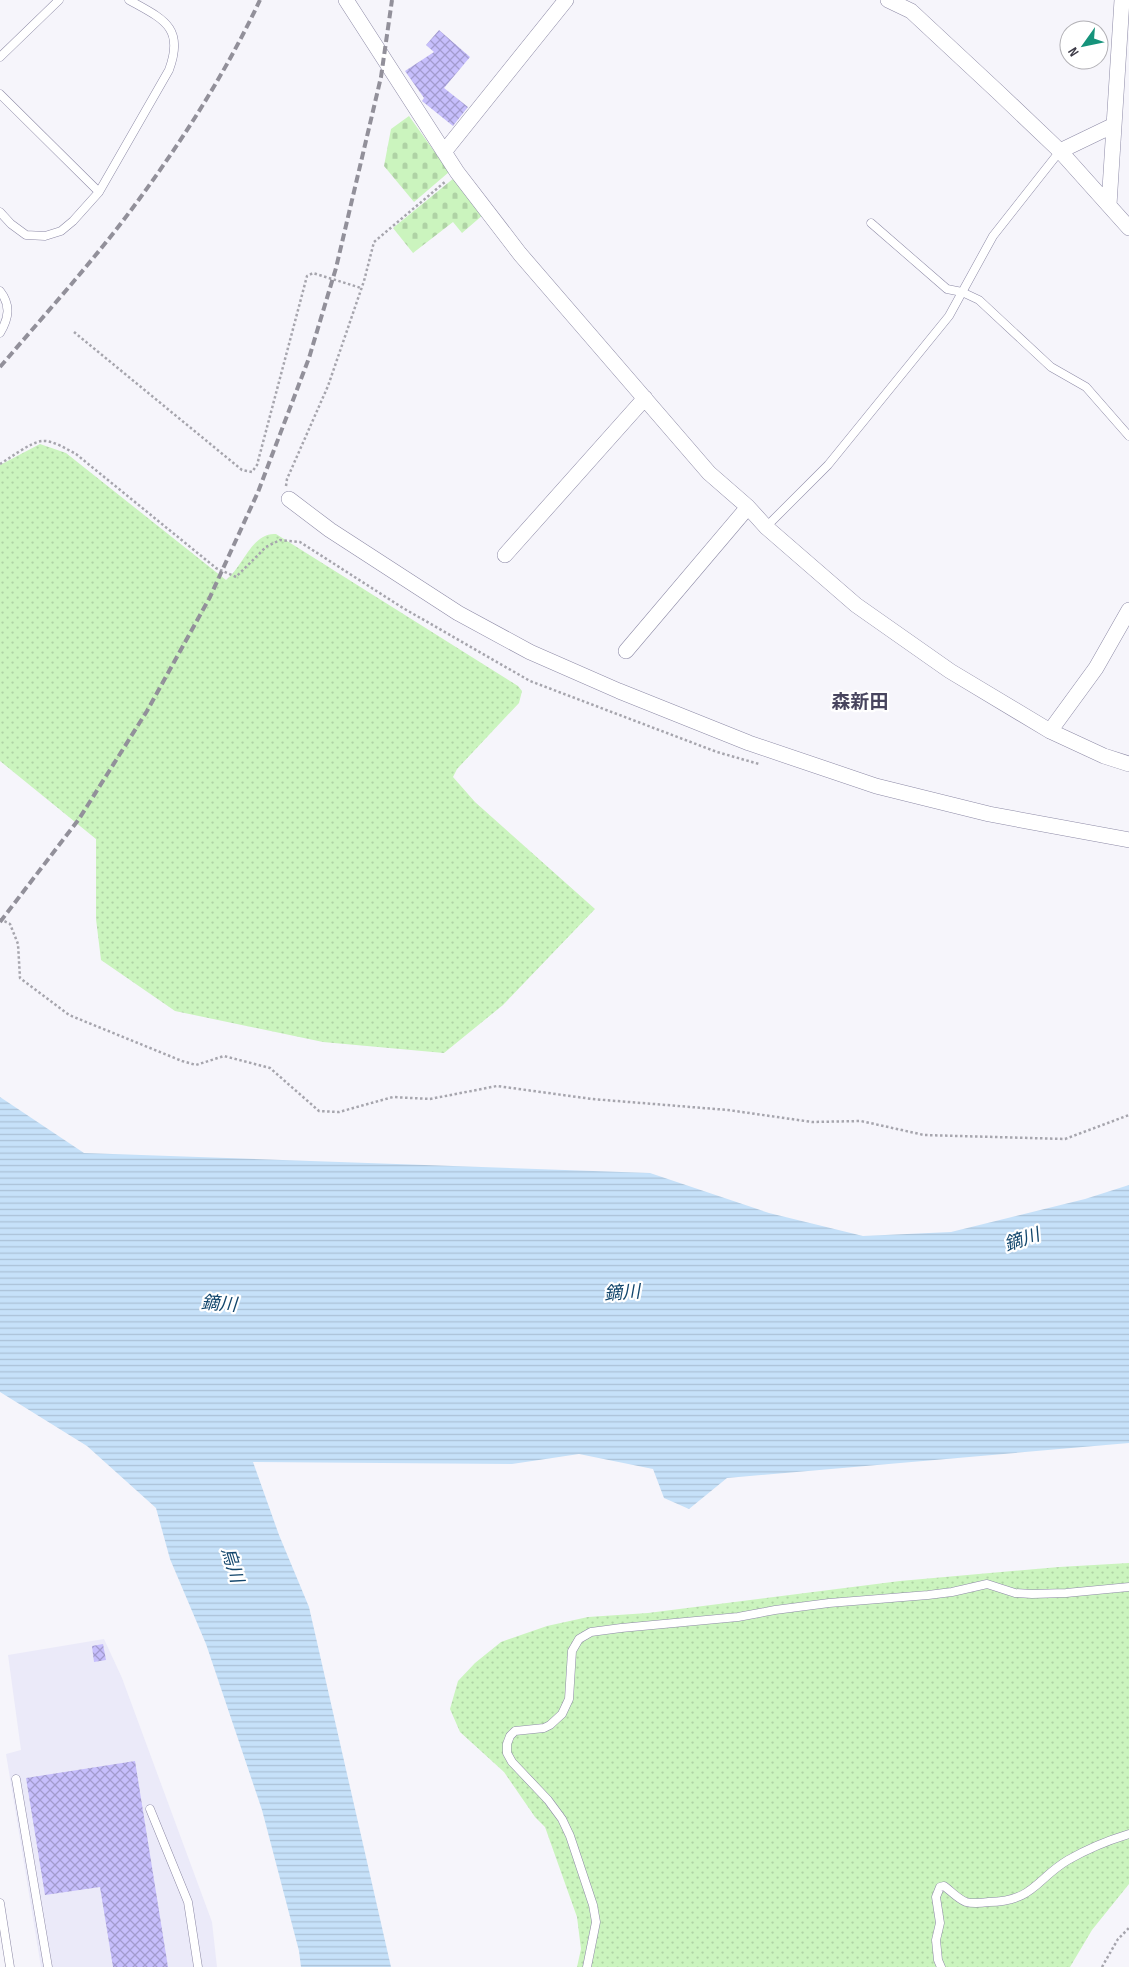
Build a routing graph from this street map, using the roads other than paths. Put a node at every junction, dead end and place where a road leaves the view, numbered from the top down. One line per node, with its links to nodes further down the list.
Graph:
1 (59, 0): 7 (lane)
2 (128, 0): 12 (lane)
3 (346, 0): 11 (street)
4 (566, 0): 11 (street)
5 (888, 0): 10 (street)
6 (1122, 0): 9 (street)
7 (0, 57)
8 (0, 94): 12 (lane)
9 (1114, 125): 10 (street); 13 (street)
10 (1060, 151): 13 (street); 18 (lane)
11 (444, 152): 20 (street)
12 (98, 192): 14 (lane)
13 (1109, 205): 16 (street)
14 (0, 212)
15 (871, 223): 18 (lane)
16 (1129, 228)
17 (0, 291): 19 (lane)
18 (962, 292): 21 (lane); 24 (lane)
19 (0, 333)
20 (645, 398): 23 (street); 25 (street)
21 (1129, 436)
22 (289, 499): 30 (street)
23 (748, 508): 24 (street); 27 (street)
24 (766, 527): 28 (street)
25 (505, 555)
26 (1129, 610): 28 (street)
27 (626, 651)
28 (1050, 731): 29 (street)
29 (1129, 764)
30 (1129, 840)
31 (1129, 1587): 39 (lane)
32 (16, 1778): 37 (lane)
33 (150, 1809): 38 (lane)
34 (1129, 1834): 40 (lane)
35 (0, 1903): 36 (lane)
36 (10, 1967)
37 (48, 1967)
38 (198, 1967)
39 (587, 1967)
40 (941, 1967)

